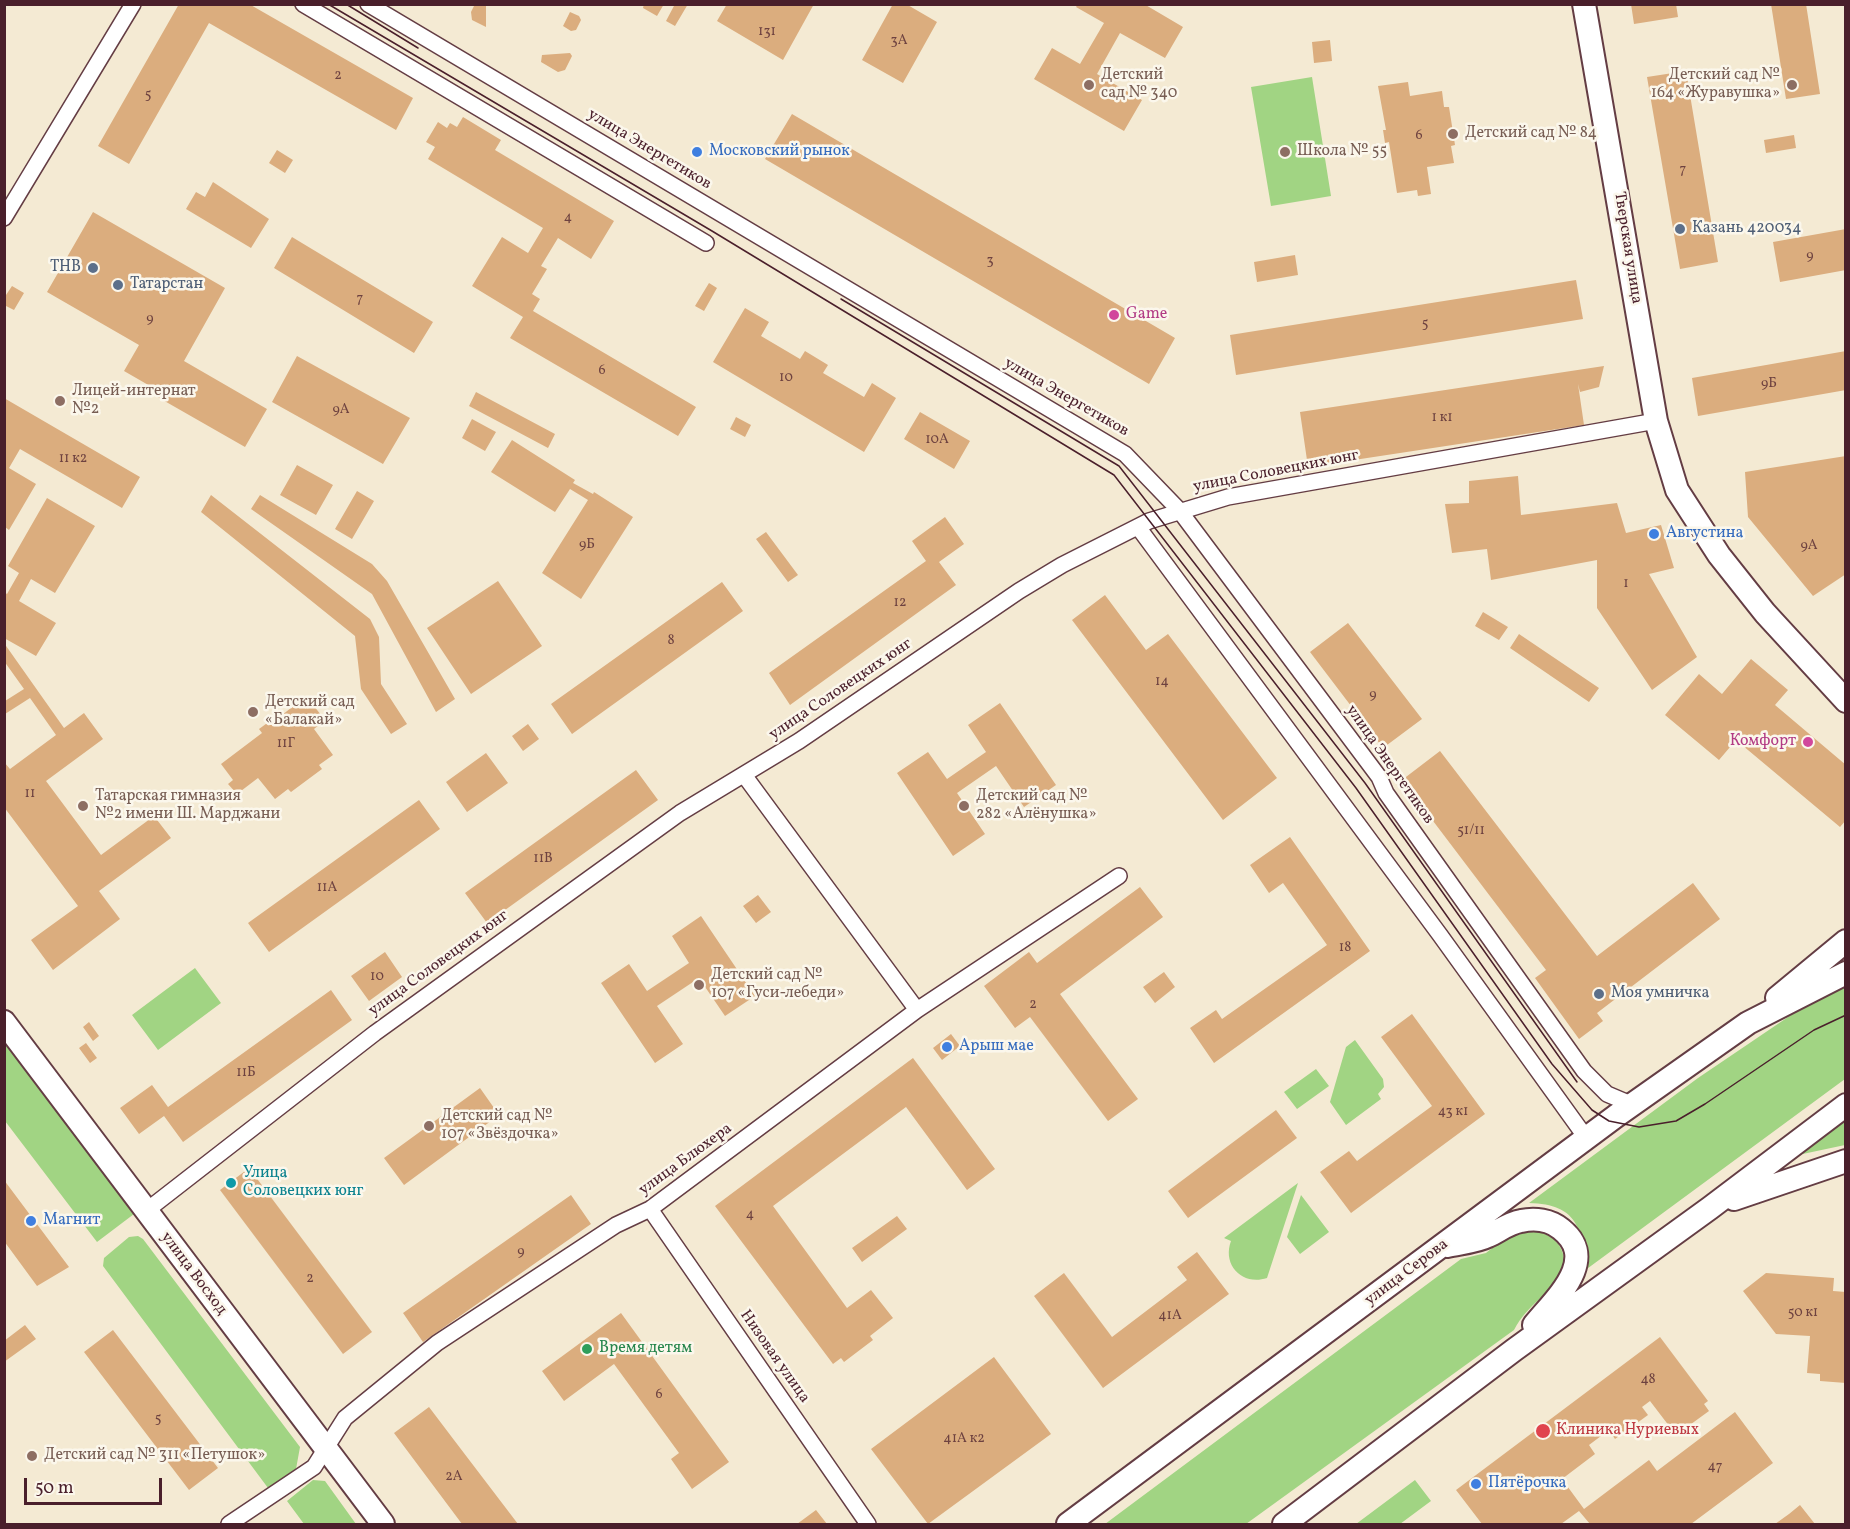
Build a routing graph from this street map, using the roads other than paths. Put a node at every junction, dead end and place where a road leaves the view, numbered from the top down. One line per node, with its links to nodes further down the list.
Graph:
1 (133, 4): 5 (street)
2 (303, 4): 6 (street)
3 (368, 4): 8 (street, улица Энергетиков)
4 (1584, 4): 7 (street, Тверская улица)
5 (4, 218)
6 (706, 243)
7 (1656, 421): 8 (street, улица Соловецких юнг); 10 (street, Тверская улица)
8 (1179, 510): 9 (street, улица Соловецких юнг); 18 (street, улица Энергетиков)
9 (1138, 527): 11 (street, улица Соловецких юнг); 20 (street)
10 (1845, 700)
11 (744, 775): 15 (street); 24 (street, улица Соловецких юнг)
12 (1119, 876): 15 (street, улица Блюхера)
13 (1845, 941): 17 (street, улица Серова)
14 (1845, 973): 17 (street, улица Серова)
15 (917, 1011): 23 (street, улица Блюхера)
16 (4, 1022): 24 (street, улица Восход)
17 (1748, 1023): 18 (street, улица Серова)
18 (1633, 1105): 20 (street, улица Серова)
19 (1845, 1105): 22 (street)
20 (1587, 1138): 25 (street, улица Серова)
21 (1845, 1161): 22 (street)
22 (1710, 1208): 26 (street)
23 (650, 1209): 27 (street, улица Блюхера); 30 (street, Низовая улица)
24 (146, 1211): 27 (street, улица Восход)
25 (1439, 1248): 26 (street); 31 (street, улица Серова)
26 (1514, 1350): 32 (street)
27 (325, 1449): 28 (street, улица Блюхера); 29 (street, улица Восход)
28 (229, 1524)
29 (383, 1524)
30 (868, 1524)
31 (1068, 1524)
32 (1284, 1524)

